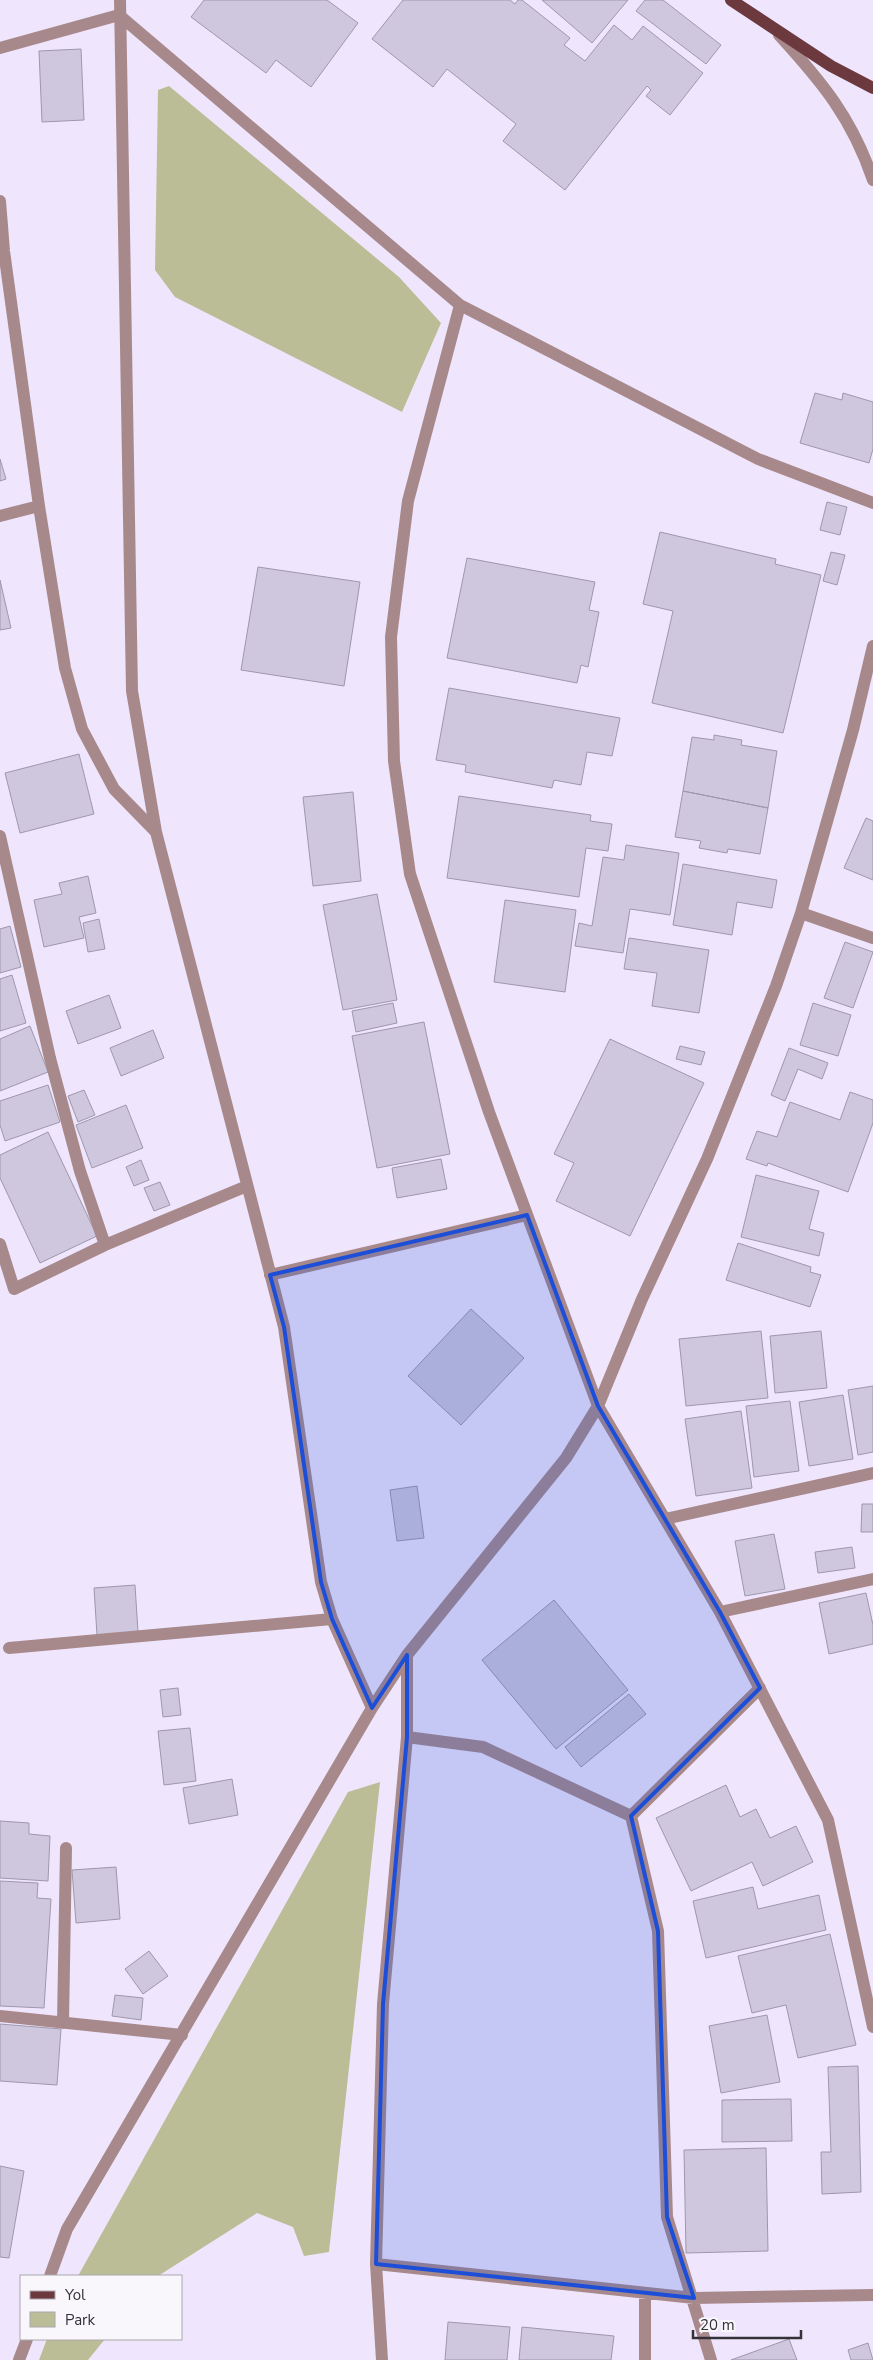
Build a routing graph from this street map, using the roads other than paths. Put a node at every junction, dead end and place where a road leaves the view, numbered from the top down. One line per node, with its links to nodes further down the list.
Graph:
1 (120, 0): 3 (street)
2 (730, 0): 4 (main road)
3 (119, 15): 5 (street); 9 (street); 14 (street)
4 (772, 27): 6 (main road); 7 (street)
5 (0, 48)
6 (873, 88)
7 (873, 180)
8 (0, 201): 11 (street)
9 (460, 305): 10 (street); 19 (street)
10 (873, 503)
11 (39, 506): 12 (street); 14 (street)
12 (0, 516)
13 (873, 646): 16 (street)
14 (156, 832): 18 (street)
15 (0, 836): 21 (street)
16 (801, 913): 17 (street); 23 (street)
17 (873, 938)
18 (247, 1186): 21 (street); 22 (street)
19 (527, 1215): 22 (street); 23 (street)
20 (0, 1244): 21 (street)
21 (105, 1245)
22 (270, 1275): 28 (street)
23 (598, 1406): 25 (street); 30 (street)
24 (873, 1473): 25 (street)
25 (665, 1519): 27 (street)
26 (873, 1579): 27 (street)
27 (720, 1612): 31 (street)
28 (332, 1619): 29 (street); 32 (street)
29 (9, 1648)
30 (407, 1655): 32 (street); 33 (street)
31 (760, 1688): 34 (street); 38 (street)
32 (372, 1708): 39 (street)
33 (407, 1737): 34 (street); 40 (street)
34 (631, 1816): 44 (street)
35 (66, 1848): 37 (street)
36 (0, 2016): 37 (street)
37 (63, 2022): 39 (street)
38 (873, 2027)
39 (182, 2035): 41 (street)
40 (376, 2264): 42 (street); 47 (street)
41 (50, 2275)
42 (645, 2293): 44 (street); 48 (street)
43 (873, 2295): 44 (street)
44 (694, 2298): 49 (street)
45 (27, 2340): 46 (street)
46 (19, 2360)
47 (382, 2360)
48 (645, 2360)
49 (711, 2360)

